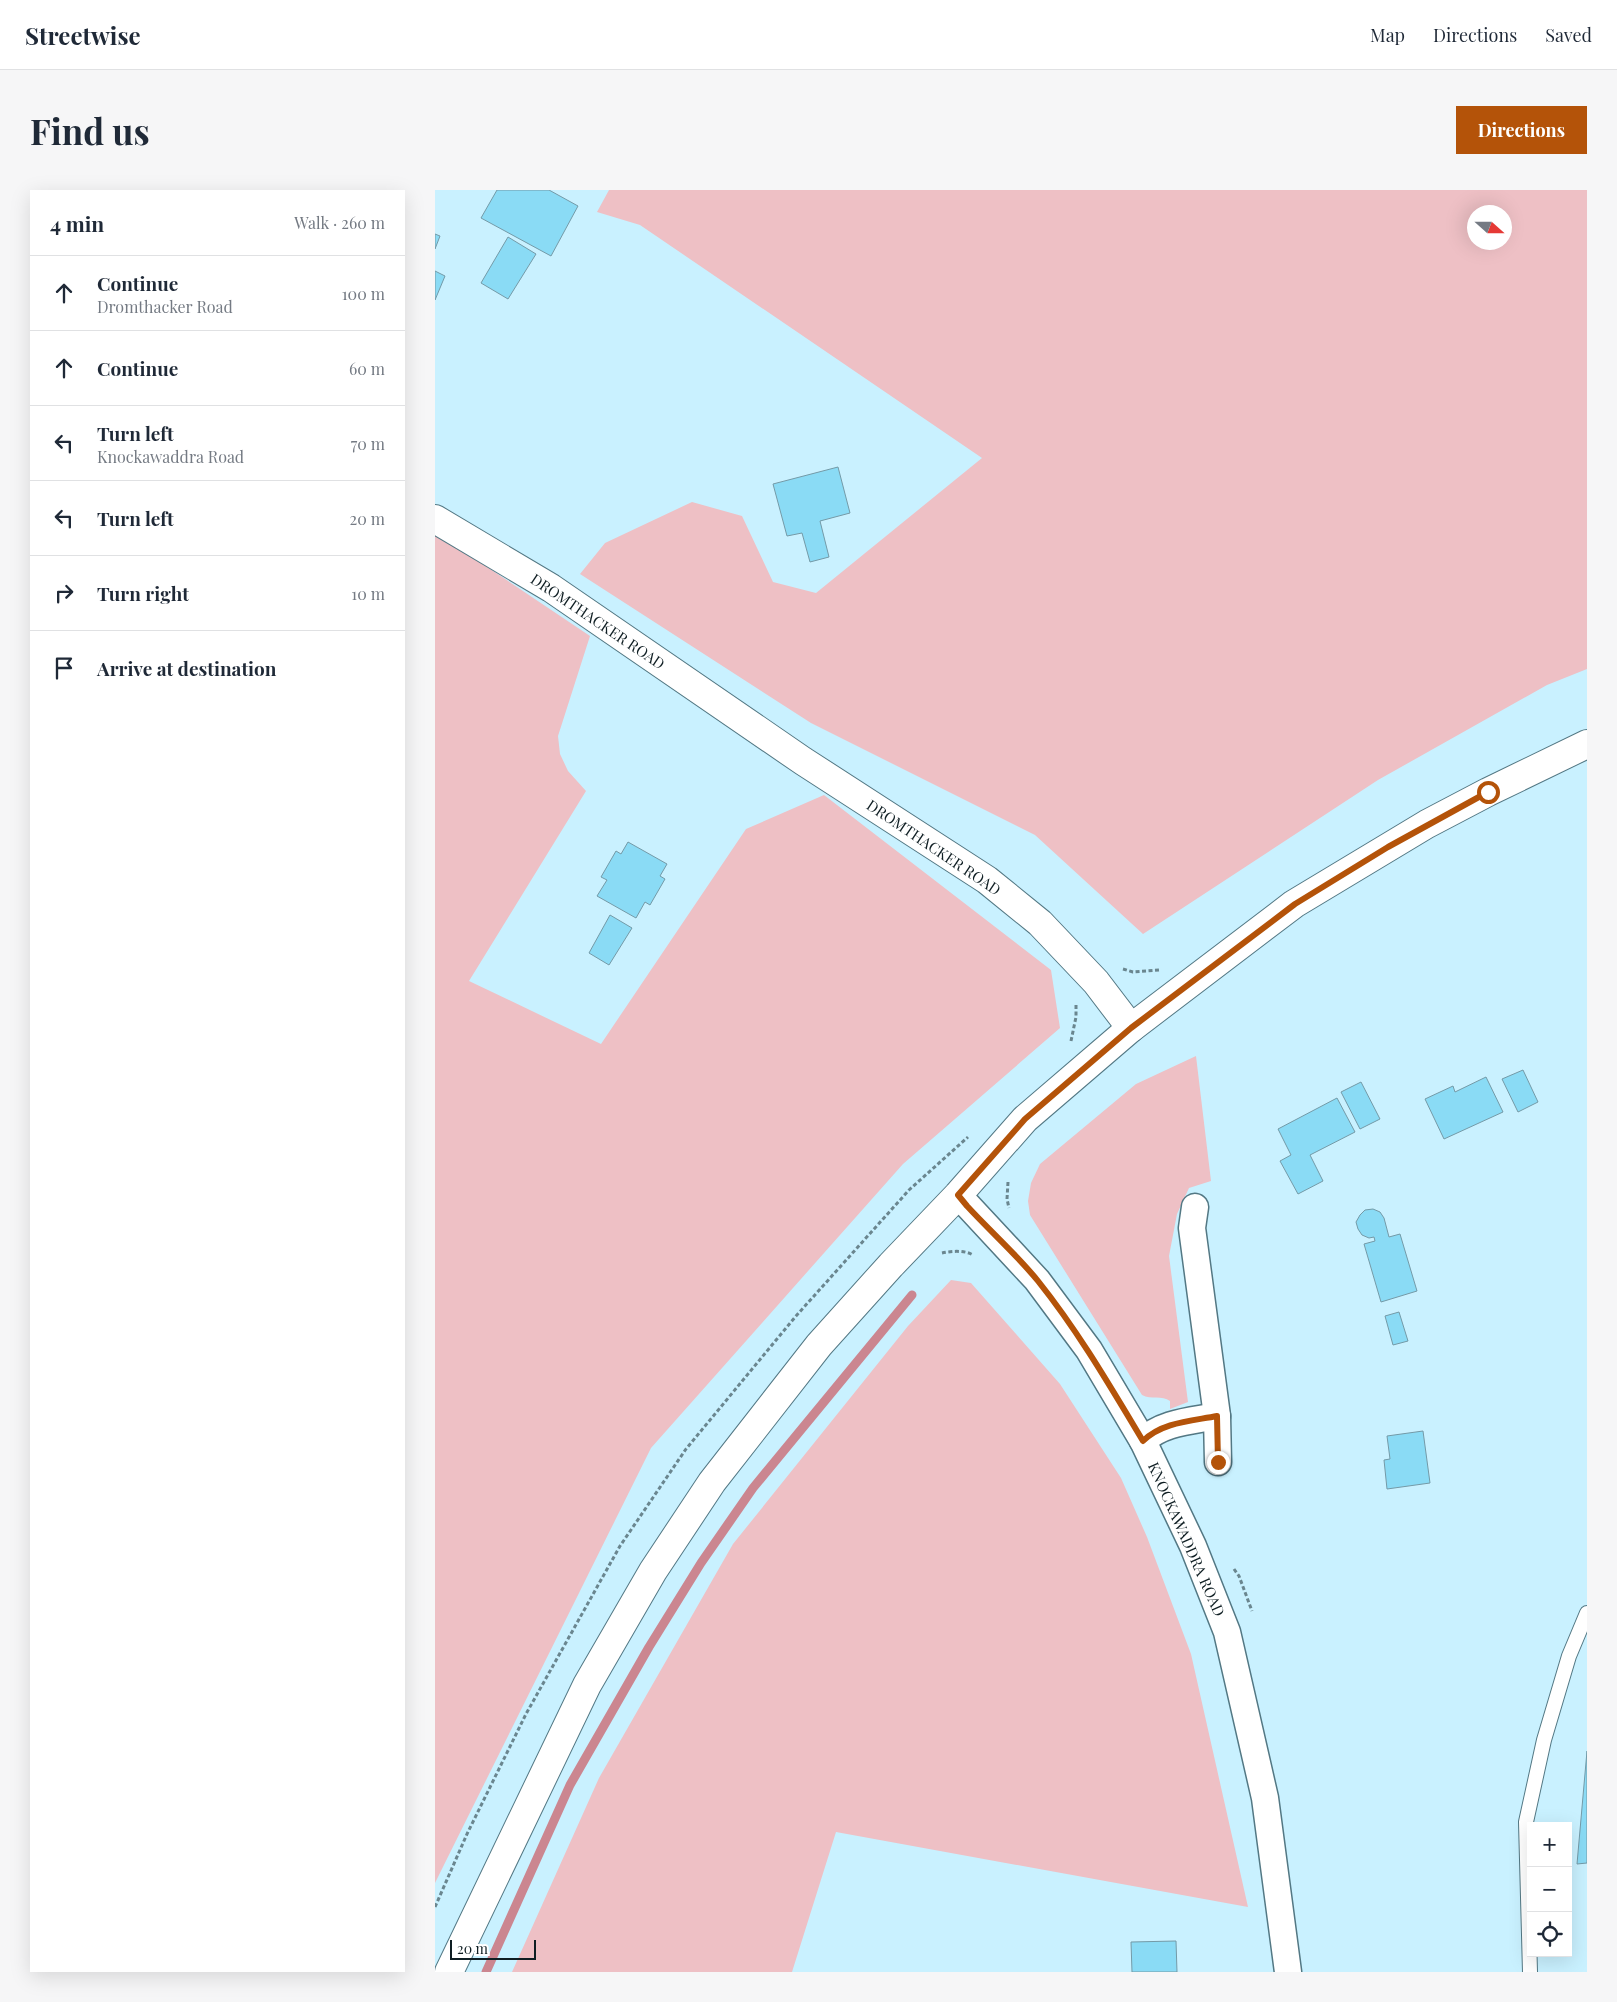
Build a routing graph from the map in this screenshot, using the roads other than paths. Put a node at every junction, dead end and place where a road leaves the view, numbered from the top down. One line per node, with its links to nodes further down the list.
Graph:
1 (435, 519): 3 (street, DROMTHACKER ROAD)
2 (1587, 744): 3 (street)
3 (1131, 1028): 4 (street)
4 (958, 1195): 7 (street, KNOCKAWADDRA ROAD); 10 (street)
5 (1195, 1207): 6 (street)
6 (1217, 1416): 7 (street); 8 (street)
7 (1143, 1441): 11 (street, KNOCKAWADDRA ROAD)
8 (1218, 1462)
9 (1587, 1612): 12 (lane)
10 (449, 1972)
11 (1288, 1972)
12 (1530, 1972)

